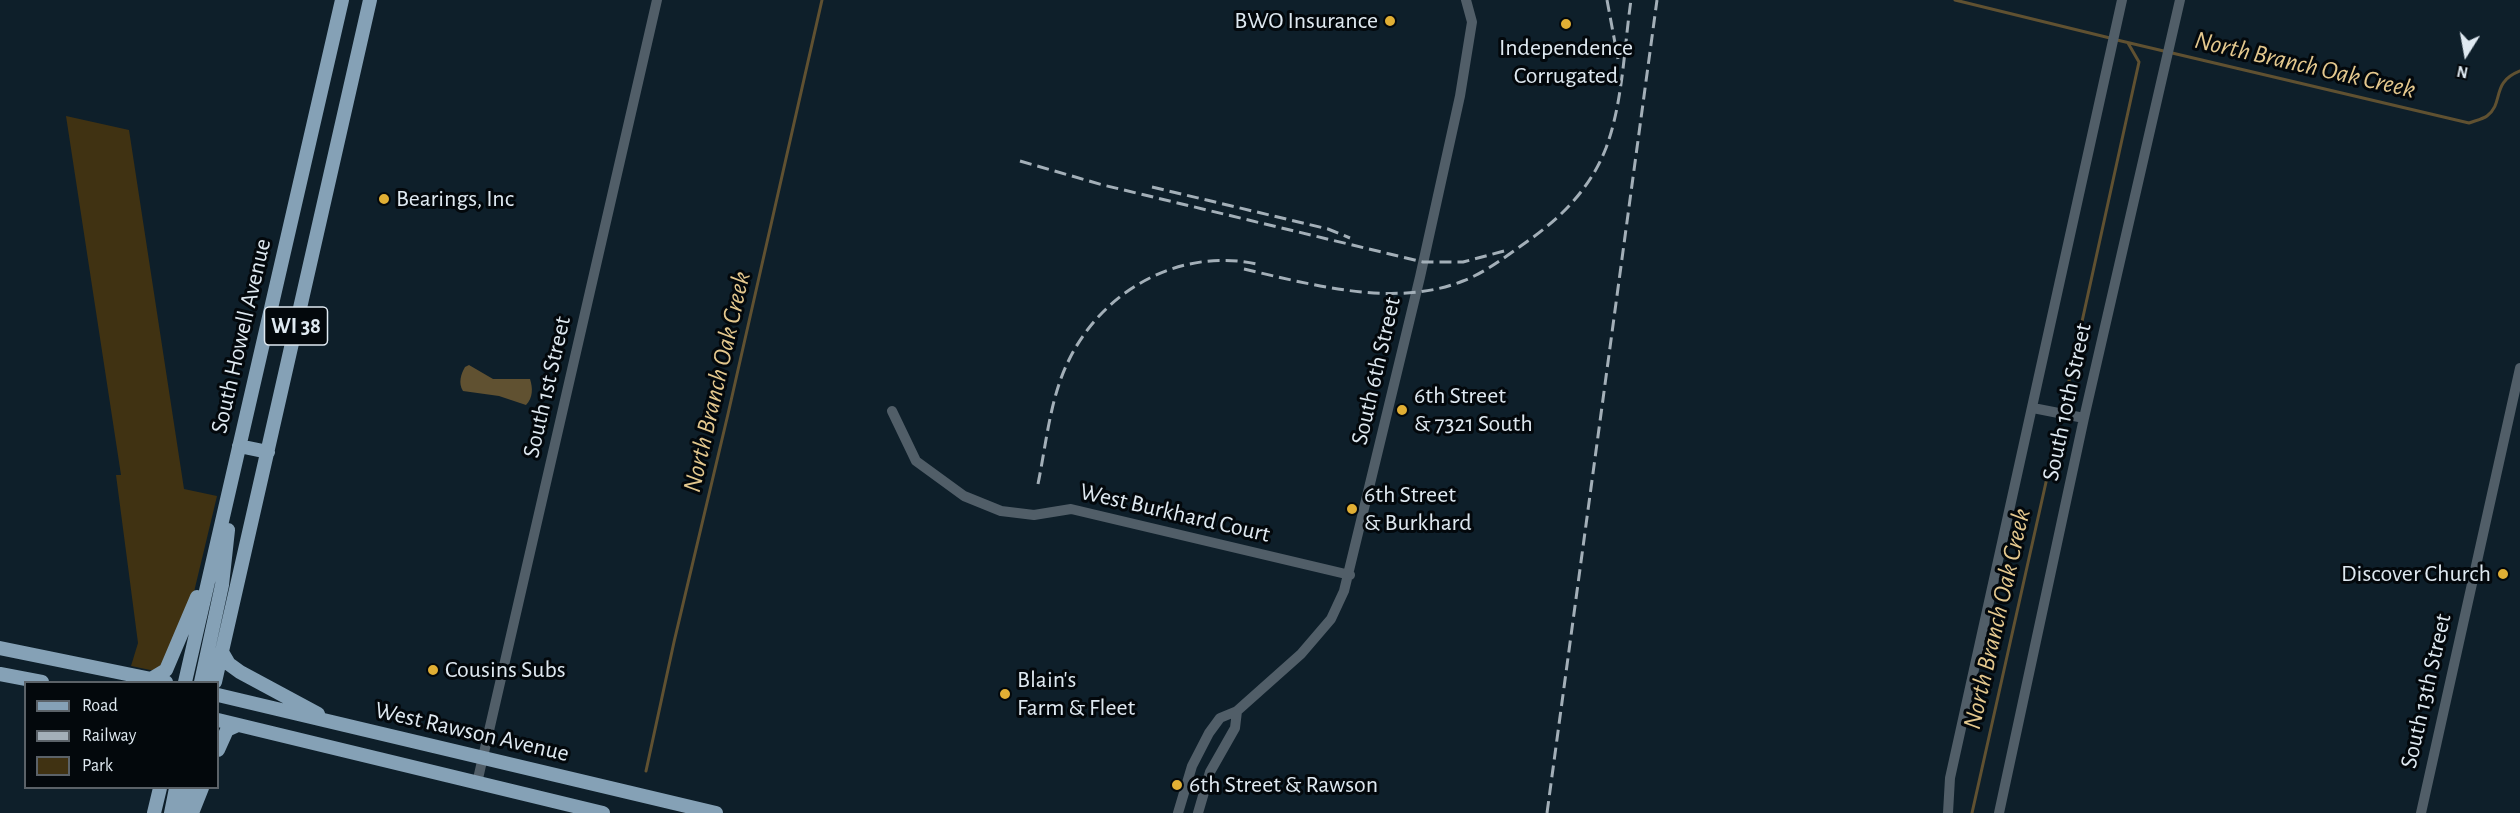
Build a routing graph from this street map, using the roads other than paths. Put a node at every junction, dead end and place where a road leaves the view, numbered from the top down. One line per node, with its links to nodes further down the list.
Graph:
1 (342, 0): 7 (main road, South Howell Avenue / WI 38)
2 (370, 0): 8 (main road, WI 38)
3 (657, 0): 33 (street, South 1st Street)
4 (1466, 0): 17 (street, South 6th Street)
5 (2122, 0): 10 (street, South 10th Street)
6 (2180, 0): 12 (street, South 10th Street)
7 (304, 168): 8 (main road); 13 (main road, South Howell Avenue / WI 38)
8 (330, 174): 14 (main road, WI 38)
9 (2520, 368): 49 (street, South 13th Street)
10 (2033, 408): 12 (street); 47 (street, South 10th Street)
11 (892, 411): 17 (street, West Burkhard Court)
12 (2084, 418): 48 (street, South 10th Street)
13 (239, 446): 14 (main road); 15 (main road, South Howell Avenue / WI 38)
14 (268, 452): 19 (main road, WI 38)
15 (229, 492): 16 (main road, South Howell Avenue / WI 38); 25 (main road)
16 (216, 549): 21 (main road); 24 (main road, South Howell Avenue / WI 38)
17 (1350, 575): 28 (street, South 6th Street)
18 (0, 648): 21 (main road)
19 (222, 652): 26 (main road, WI 38); 30 (main road)
20 (0, 674): 22 (main road)
21 (151, 679): 23 (main road)
22 (37, 681)
23 (161, 681)
24 (185, 681)
25 (201, 681)
26 (215, 681)
27 (219, 695): 30 (main road, West Rawson Avenue)
28 (1238, 711): 45 (street, South 6th Street); 46 (street, South 6th Street)
29 (219, 720): 31 (main road, West Rawson Avenue)
30 (336, 723): 33 (main road, West Rawson Avenue)
31 (238, 725): 32 (main road); 34 (main road, West Rawson Avenue)
32 (219, 748)
33 (483, 757): 34 (street, South 1st Street); 44 (main road, West Rawson Avenue)
34 (477, 783): 43 (main road, West Rawson Avenue)
35 (160, 789): 39 (main road)
36 (176, 789): 40 (main road)
37 (190, 789): 41 (main road)
38 (202, 789): 42 (main road)
39 (154, 813)
40 (171, 813)
41 (184, 813)
42 (192, 813)
43 (603, 813)
44 (716, 813)
45 (1178, 813)
46 (1198, 813)
47 (1948, 813)
48 (1999, 813)
49 (2421, 813)

